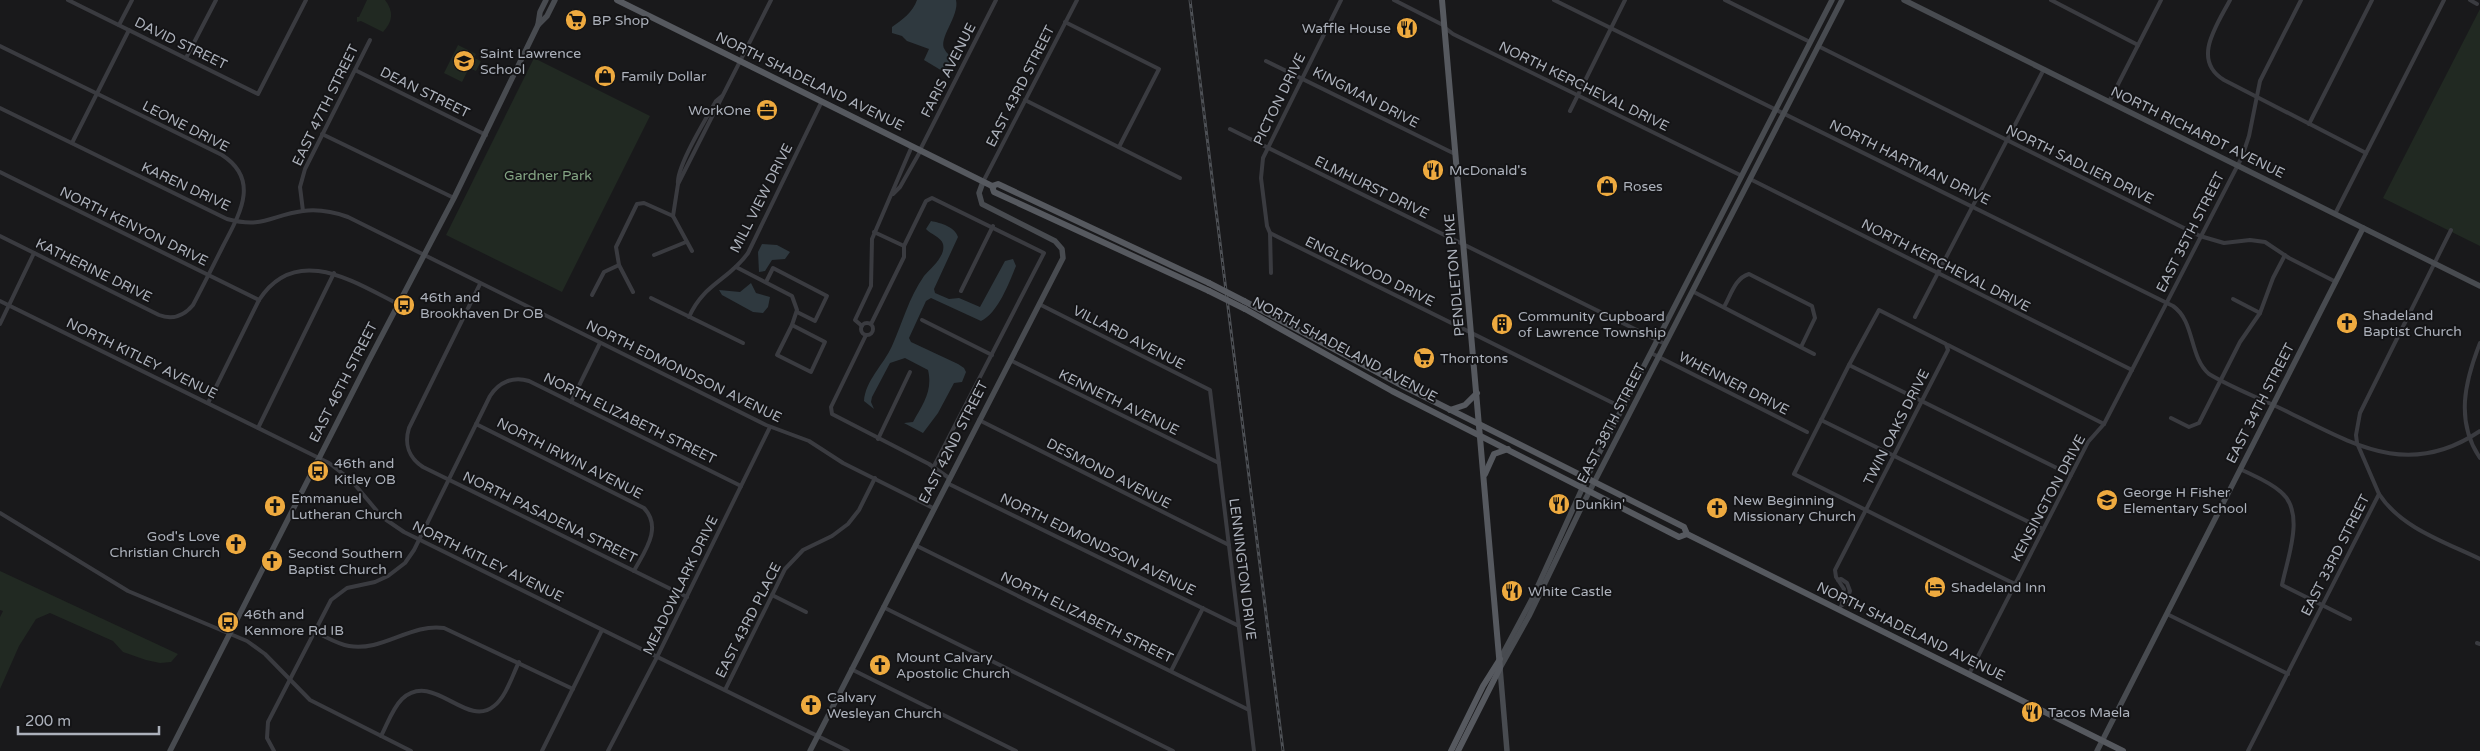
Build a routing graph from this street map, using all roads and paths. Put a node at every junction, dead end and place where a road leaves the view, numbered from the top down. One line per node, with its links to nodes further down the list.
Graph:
1 (68, 0): 29 (street, DAVID STREET)
2 (132, 0): 29 (street)
3 (216, 0): 39 (street)
4 (306, 0): 39 (street, DAVID STREET)
5 (546, 0): 30 (main road, EAST 46TH STREET)
6 (556, 0): 30 (main road, EAST 46TH STREET)
7 (617, 0): 41 (main road, NORTH SHADELAND AVENUE)
8 (771, 0): 41 (street)
9 (996, 0): 64 (street, FARIS AVENUE)
10 (1076, 0): 28 (street, EAST 43RD STREET)
11 (1341, 0): 44 (street, PICTON DRIVE)
12 (1394, 0): 31 (street, NORTH KERCHEVAL DRIVE)
13 (1442, 0): 31 (main road, PENDLETON PIKE)
14 (1554, 0): 32 (street, NORTH HARTMAN DRIVE)
15 (1625, 0): 32 (street)
16 (1725, 0): 35 (street)
17 (1832, 0): 35 (main road, EAST 38TH STREET)
18 (1842, 0): 38 (main road, EAST 38TH STREET)
19 (1904, 0): 42 (main road, NORTH RICHARDT AVENUE)
20 (2051, 0): 36 (street)
21 (2161, 0): 36 (street)
22 (2230, 0): 47 (street)
23 (2301, 0): 47 (street, EAST 35TH STREET)
24 (2372, 0): 55 (street)
25 (2444, 0): 65 (street)
26 (2470, 0): 27 (street)
27 (2477, 4)
28 (1065, 22): 48 (street, EAST 43RD STREET); 62 (street)
29 (119, 25): 33 (street, DAVID STREET)
30 (538, 25): 58 (main road, EAST 46TH STREET)
31 (1444, 26): 46 (street, NORTH KERCHEVAL DRIVE); 66 (main road, PENDLETON PIKE)
32 (1611, 29): 46 (street); 52 (street, NORTH HARTMAN DRIVE)
33 (129, 30): 39 (street, DAVID STREET); 45 (street)
34 (370, 40): 43 (street, EAST 47TH STREET)
35 (1810, 42): 52 (main road, EAST 38TH STREET)
36 (2138, 45): 50 (street)
37 (0, 46): 45 (street, LEONE DRIVE)
38 (1818, 46): 54 (main road, EAST 38TH STREET); 59 (street, NORTH SADLIER DRIVE)
39 (186, 58)
40 (1266, 60): 44 (street, KINGMAN DRIVE)
41 (739, 61): 49 (main road, NORTH SHADELAND AVENUE); 79 (street)
42 (2044, 69): 50 (main road, NORTH RICHARDT AVENUE); 59 (street)
43 (355, 70): 57 (street, EAST 47TH STREET); 58 (street, DEAN STREET)
44 (1303, 77): 63 (street, PICTON DRIVE); 66 (street, KINGMAN DRIVE)
45 (97, 93): 60 (street); 80 (street, LEONE DRIVE)
46 (1578, 95): 53 (street); 69 (street, NORTH KERCHEVAL DRIVE)
47 (2255, 96): 55 (street); 67 (street, EAST 35TH STREET)
48 (1025, 100): 62 (street); 72 (street, EAST 43RD STREET)
49 (822, 101): 61 (main road, NORTH SHADELAND AVENUE); 98 (street, MILL VIEW DRIVE)
50 (2109, 102): 67 (main road, NORTH RICHARDT AVENUE)
51 (0, 108): 60 (street, KAREN DRIVE)
52 (1776, 109): 54 (street, NORTH HARTMAN DRIVE); 69 (main road, EAST 38TH STREET)
53 (1570, 111)
54 (1784, 113): 71 (main road, EAST 38TH STREET); 76 (street, NORTH HARTMAN DRIVE)
55 (2309, 124): 65 (street)
56 (1230, 129): 63 (street, ELMHURST DRIVE)
57 (322, 134): 75 (street); 77 (street, EAST 47TH STREET)
58 (486, 135): 75 (main road, EAST 46TH STREET)
59 (2007, 140): 76 (street); 87 (street, NORTH SADLIER DRIVE)
60 (72, 143): 80 (street, KAREN DRIVE)
61 (912, 146): 64 (main road, NORTH SHADELAND AVENUE); 74 (street, FARIS AVENUE)
62 (1119, 147): 70 (street)
63 (1268, 147): 85 (street, PICTON DRIVE); 89 (street, ELMHURST DRIVE)
64 (920, 150): 72 (main road, NORTH SHADELAND AVENUE); 74 (street, FARIS AVENUE)
65 (2366, 153): 78 (street)
66 (1456, 154): 89 (main road, PENDLETON PIKE)
67 (2237, 165): 78 (main road, NORTH RICHARDT AVENUE); 87 (street, EAST 35TH STREET)
68 (0, 172): 102 (street, NORTH KENYON DRIVE)
69 (1742, 176): 132 (main road, EAST 38TH STREET)
70 (1180, 178)
71 (1750, 179): 101 (street, NORTH KERCHEVAL DRIVE); 107 (main road, EAST 38TH STREET)
72 (983, 182): 73 (main road, NORTH SHADELAND AVENUE); 117 (main road, EAST 42ND STREET)
73 (992, 186): 156 (main road, NORTH SHADELAND AVENUE, bridge); 167 (main road, NORTH SHADELAND AVENUE, bridge)
74 (893, 194): 84 (street, FARIS AVENUE)
75 (454, 198): 93 (main road, EAST 46TH STREET)
76 (1973, 206): 101 (street); 115 (street, NORTH HARTMAN DRIVE)
77 (303, 211): 80 (street, KAREN DRIVE); 93 (street, KAREN DRIVE)
78 (2335, 214): 82 (main road, NORTH RICHARDT AVENUE)
79 (672, 216): 88 (street); 97 (street)
80 (236, 221): 102 (street, LEONE DRIVE)
81 (993, 226): 90 (street); 109 (street); 141 (street, EAST 42ND STREET)
82 (2363, 228): 96 (main road, NORTH RICHARDT AVENUE); 104 (main road, EAST 34TH STREET)
83 (2451, 230): 96 (street, EAST 33RD STREET)
84 (874, 232): 90 (street); 129 (street, FARIS AVENUE)
85 (1270, 233): 99 (street, PICTON DRIVE); 130 (street, ENGLEWOOD DRIVE)
86 (0, 236): 92 (street, KATHERINE DRIVE)
87 (2200, 236): 95 (street, NORTH SADLIER DRIVE); 115 (street, EAST 35TH STREET)
88 (686, 242): 91 (street); 94 (street)
89 (1463, 244): 130 (main road, PENDLETON PIKE); 132 (street, ELMHURST DRIVE)
90 (904, 246): 127 (street)
91 (692, 252)
92 (34, 253): 118 (street); 122 (street, KATHERINE DRIVE)
93 (425, 255): 105 (street, NORTH EDMONDSON AVENUE); 116 (main road, EAST 46TH STREET)
94 (654, 255)
95 (2285, 255): 104 (street, NORTH SADLIER DRIVE); 121 (street)
96 (2435, 263): 106 (main road, NORTH RICHARDT AVENUE); 170 (street, EAST 33RD STREET)
97 (619, 265): 108 (street); 110 (street)
98 (736, 267): 103 (street); 123 (street, MILL VIEW DRIVE)
99 (1272, 272)
100 (334, 273): 113 (street); 116 (street); 164 (street)
101 (1938, 273): 124 (street); 145 (street, NORTH KERCHEVAL DRIVE)
102 (209, 275): 113 (street, NORTH KENYON DRIVE); 122 (street, LEONE DRIVE)
103 (766, 282): 120 (street); 120 (street)
104 (2336, 282): 154 (main road, EAST 34TH STREET)
105 (480, 284): 133 (street, NORTH EDMONDSON AVENUE); 182 (street, NORTH PASADENA STREET)
106 (2480, 286)
107 (1692, 291): 119 (street); 136 (main road, EAST 38TH STREET)
108 (633, 292)
109 (961, 292)
110 (592, 295)
111 (651, 298): 123 (street)
112 (2233, 299): 121 (street)
113 (259, 300): 153 (street)
114 (0, 301): 118 (street, NORTH KITLEY AVENUE)
115 (2167, 303): 145 (street, EAST 35TH STREET); 147 (street, NORTH HARTMAN DRIVE)
116 (398, 304): 172 (main road, EAST 46TH STREET)
117 (1039, 304): 143 (main road, EAST 42ND STREET); 149 (street, VILLARD AVENUE)
118 (9, 305): 126 (street); 153 (street, NORTH KITLEY AVENUE)
119 (1724, 307): 138 (street); 138 (street)
120 (797, 312): 128 (street)
121 (2260, 313): 147 (street)
122 (180, 315)
123 (689, 317): 134 (street)
124 (1915, 317)
125 (922, 320): 141 (street)
126 (0, 324)
127 (871, 324): 129 (street); 131 (street)
128 (792, 325): 128 (street)
129 (862, 326): 131 (street, FARIS AVENUE)
130 (1471, 333): 150 (main road, PENDLETON PIKE); 155 (street, ENGLEWOOD DRIVE)
131 (866, 335): 169 (street)
132 (1658, 340): 136 (street, ELMHURST DRIVE); 139 (main road, EAST 38TH STREET)
133 (600, 343): 152 (street); 163 (street, NORTH EDMONDSON AVENUE)
134 (744, 343)
135 (2480, 343): 168 (street)
136 (1665, 344): 142 (main road, EAST 38TH STREET)
137 (1948, 345): 144 (street); 151 (street, TWIN OAKS DRIVE); 162 (street)
138 (1801, 347): 140 (street)
139 (1651, 353): 142 (street, WHENNER DRIVE); 155 (main road, EAST 38TH STREET)
140 (1814, 354)
141 (992, 355): 176 (street, EAST 42ND STREET)
142 (1658, 357): 166 (street, WHENNER DRIVE); 184 (main road, EAST 38TH STREET)
143 (1010, 360): 158 (main road, EAST 42ND STREET); 175 (street, KENNETH AVENUE)
144 (1849, 365): 151 (street); 159 (street)
145 (2132, 370): 148 (street, EAST 35TH STREET)
146 (910, 372): 169 (street)
147 (2221, 380): 154 (street, NORTH HARTMAN DRIVE); 157 (street)
148 (2123, 387): 162 (street, KENSINGTON DRIVE)
149 (1210, 390): 175 (street, LENNINGTON DRIVE)
150 (1477, 393): 156 (main road); 161 (main road, PENDLETON PIKE)
151 (1922, 401): 173 (street, TWIN OAKS DRIVE); 178 (street)
152 (571, 402): 160 (street, NORTH ELIZABETH STREET); 185 (street, NORTH ELIZABETH STREET)
153 (208, 403): 164 (street, NORTH KITLEY AVENUE)
154 (2273, 406): 170 (street, NORTH HARTMAN DRIVE); 177 (main road, EAST 34TH STREET)
155 (1623, 408): 181 (main road, EAST 38TH STREET)
156 (1450, 410): 161 (main road, NORTH SHADELAND AVENUE)
157 (2171, 418)
158 (979, 420): 183 (main road, EAST 42ND STREET); 196 (street, DESMOND AVENUE)
159 (1821, 420): 173 (street); 190 (street)
160 (476, 424): 182 (street); 198 (street, NORTH IRWIN AVENUE)
161 (1479, 424): 167 (main road, PENDLETON PIKE); 181 (main road, NORTH SHADELAND AVENUE)
162 (2104, 424): 178 (street, KENSINGTON DRIVE)
163 (770, 427): 180 (street, NORTH EDMONDSON AVENUE); 185 (street, MEADOWLARK DRIVE)
164 (258, 428): 172 (street, NORTH KITLEY AVENUE)
165 (2480, 431): 168 (street, NORTH HARTMAN DRIVE)
166 (1807, 432)
167 (1480, 434): 171 (main road, NORTH SHADELAND AVENUE); 179 (main road, PENDLETON PIKE)
168 (2470, 438): 170 (street, NORTH HARTMAN DRIVE); 174 (street)
169 (878, 439): 176 (street)
170 (2358, 446): 188 (street, EAST 33RD STREET)
171 (1509, 448): 179 (main road); 186 (main road, NORTH SHADELAND AVENUE)
172 (319, 457): 194 (street, NORTH KITLEY AVENUE); 212 (main road, EAST 46TH STREET)
173 (1894, 457): 190 (street, TWIN OAKS DRIVE); 192 (street)
174 (2480, 458)
175 (1219, 463): 196 (street, LENNINGTON DRIVE)
176 (933, 468): 183 (street)
177 (2240, 469): 202 (street); 207 (main road, EAST 34TH STREET)
178 (2071, 475): 192 (street, KENSINGTON DRIVE)
179 (1484, 477): 214 (main road, PENDLETON PIKE)
180 (874, 478): 189 (street, NORTH EDMONDSON AVENUE); 200 (street, EAST 43RD PLACE)
181 (1587, 478): 184 (main road, NORTH SHADELAND AVENUE); 186 (main road, EAST 38TH STREET)
182 (449, 480): 194 (street); 198 (street, NORTH PASADENA STREET)
183 (948, 480): 189 (main road, EAST 42ND STREET); 205 (street, NORTH EDMONDSON AVENUE)
184 (1595, 482): 187 (main road, EAST 38TH STREET); 193 (main road, NORTH SHADELAND AVENUE)
185 (741, 486): 201 (street, MEADOWLARK DRIVE)
186 (1583, 488): 187 (main road, NORTH SHADELAND AVENUE); 214 (main road, EAST 38TH STREET)
187 (1590, 492): 193 (main road, NORTH SHADELAND AVENUE); 216 (main road, EAST 38TH STREET)
188 (2379, 494): 197 (street); 202 (street, EAST 33RD STREET)
189 (933, 508): 195 (main road, EAST 42ND STREET)
190 (1866, 510): 199 (street); 204 (street, TWIN OAKS DRIVE)
191 (0, 513): 212 (street)
192 (2043, 529): 199 (street, KENSINGTON DRIVE)
193 (1688, 534): 204 (main road, NORTH SHADELAND AVENUE)
194 (419, 539): 210 (street, NORTH KITLEY AVENUE); 211 (street)
195 (915, 544): 203 (main road, EAST 42ND STREET); 218 (street, NORTH ELIZABETH STREET)
196 (1229, 545): 209 (street, LENNINGTON DRIVE)
197 (2480, 560)
198 (634, 572): 201 (street, NORTH PASADENA STREET)
199 (2015, 584): 219 (street, KENSINGTON DRIVE)
200 (772, 594): 206 (street); 223 (street, EAST 43RD PLACE)
201 (687, 597): 213 (street, MEADOWLARK DRIVE)
202 (2323, 605): 208 (street); 220 (street, EAST 33RD STREET)
203 (883, 607): 217 (main road, EAST 42ND STREET); 236 (street)
204 (1841, 607): 219 (main road, NORTH SHADELAND AVENUE)
205 (1202, 608): 209 (street, NORTH EDMONDSON AVENUE); 218 (street)
206 (806, 612)
207 (2167, 614): 220 (street); 227 (main road, EAST 34TH STREET)
208 (2350, 619)
209 (1239, 626): 224 (street, LENNINGTON DRIVE)
210 (602, 630): 213 (street, NORTH KITLEY AVENUE); 222 (street)
211 (313, 631): 215 (street); 221 (street)
212 (230, 632): 221 (street); 228 (main road, EAST 46TH STREET)
213 (657, 657): 223 (street, NORTH KITLEY AVENUE); 232 (street, MEADOWLARK DRIVE)
214 (1500, 659): 216 (main road, PENDLETON PIKE); 238 (main road, EAST 38TH STREET)
215 (519, 662): 222 (street); 225 (street)
216 (1500, 668): 239 (main road, EAST 38TH STREET); 240 (main road)
217 (851, 670): 226 (main road, EAST 42ND STREET); 235 (street)
218 (1171, 671): 224 (street, NORTH ELIZABETH STREET)
219 (1968, 674): 227 (main road, NORTH SHADELAND AVENUE)
220 (2288, 674): 243 (street, EAST 33RD STREET)
221 (289, 680): 225 (street); 229 (street)
222 (573, 689): 231 (street)
223 (725, 690): 226 (street, NORTH KITLEY AVENUE)
224 (1250, 710): 237 (street, LENNINGTON DRIVE)
225 (381, 736): 230 (street)
226 (818, 736): 233 (main road, EAST 42ND STREET); 234 (street, NORTH KITLEY AVENUE)
227 (2102, 741): 241 (main road, EAST 34TH STREET); 242 (main road, NORTH SHADELAND AVENUE)
228 (170, 751)
229 (274, 751)
230 (411, 751)
231 (542, 751)
232 (608, 751)
233 (810, 751)
234 (848, 751)
235 (1016, 751)
236 (1173, 751)
237 (1254, 751)
238 (1451, 751)
239 (1458, 751)
240 (1507, 751)
241 (2097, 751)
242 (2123, 751)
243 (2248, 751)

